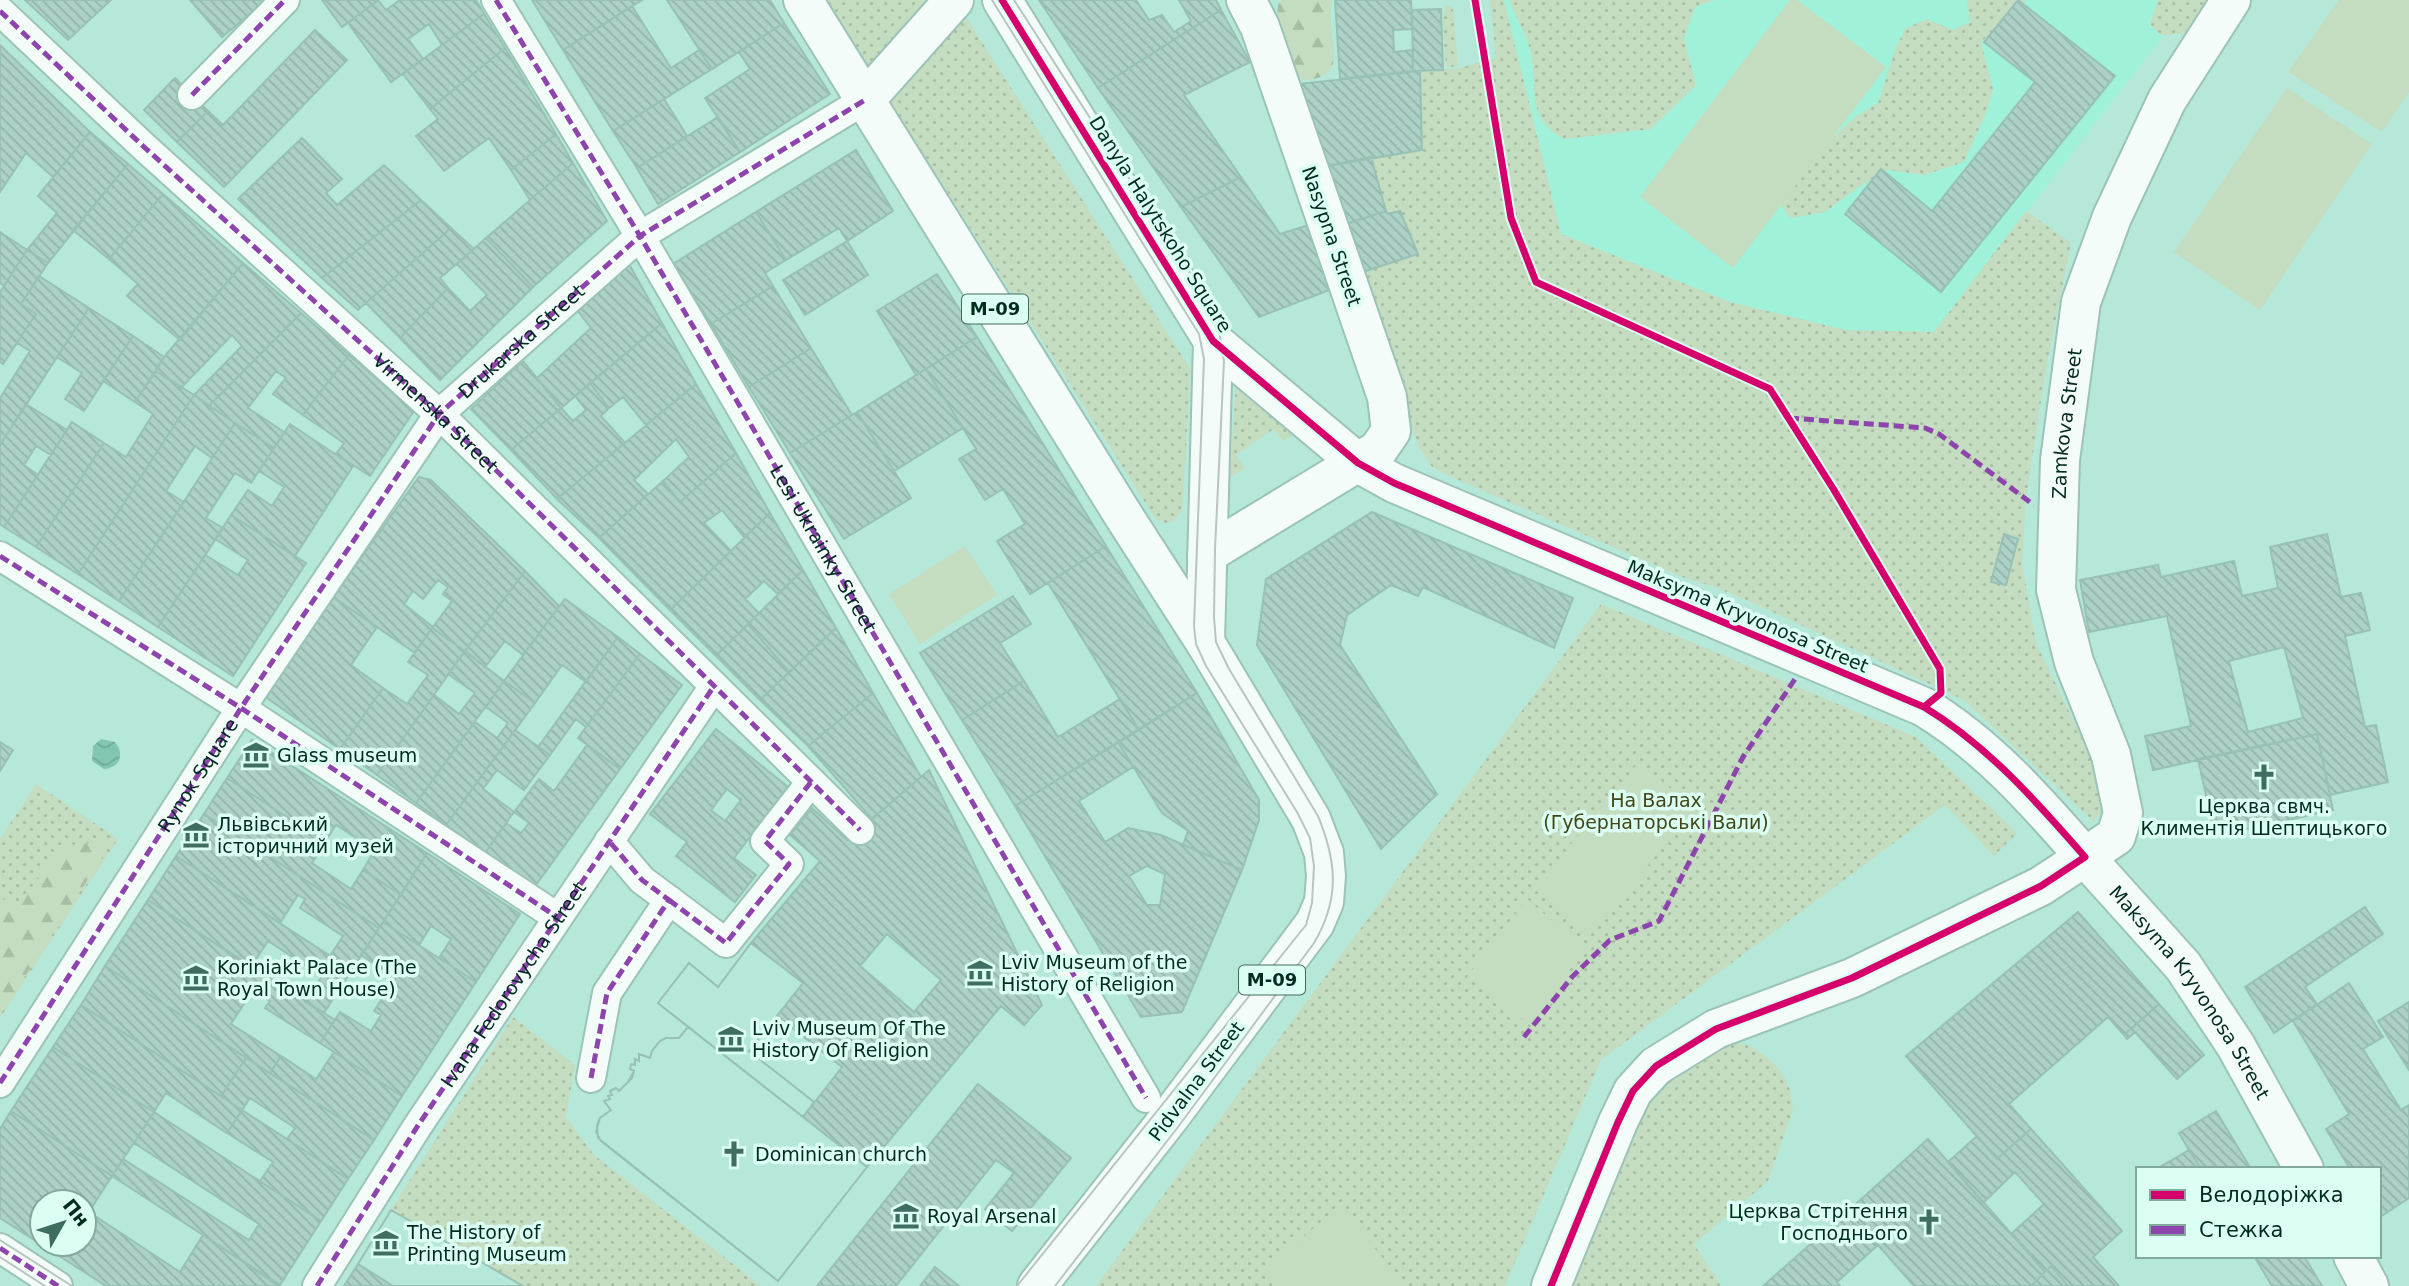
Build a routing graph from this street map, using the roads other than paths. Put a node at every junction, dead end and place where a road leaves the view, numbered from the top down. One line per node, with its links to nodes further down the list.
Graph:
1 (285, 0): 9 (street)
2 (496, 0): 11 (street, Lesi Ukrainky Street)
3 (803, 0): 10 (main road, М-09)
4 (954, 0): 10 (main road)
5 (1002, 0): 12 (main road, Danyla Halytskoho Square)
6 (1246, 0): 14 (main road, Nasypna Street)
7 (2231, 0): 23 (main road, Zamkova Street)
8 (0, 11): 13 (street, Virmenska Street)
9 (192, 95)
10 (865, 100): 11 (street, Drukarska Street); 17 (main road, М-09)
11 (640, 236): 13 (street, Drukarska Street); 28 (street, Lesi Ukrainky Street)
12 (1213, 341): 14 (main road, Danyla Halytskoho Square); 15 (main road, Danyla Halytskoho Square)
13 (439, 414): 18 (street, Virmenska Street); 19 (street, Drukarska Street)
14 (1358, 463): 15 (main road); 23 (main road, Maksyma Kryvonosa Street)
15 (1207, 555): 17 (main road, Danyla Halytskoho Square)
16 (0, 556): 19 (street, Rynok Square)
17 (1205, 642): 34 (main road, Pidvalna Street / М-09)
18 (714, 686): 20 (street, Virmenska Street); 22 (street, Ivana Fedorovycha Street)
19 (241, 708): 25 (street); 27 (street, Rynok Square)
20 (811, 782): 21 (street, Virmenska Street); 24 (street)
21 (860, 830)
22 (609, 841): 24 (street); 25 (street, Ivana Fedorovycha Street)
23 (2085, 857): 29 (main road, Maksyma Kryvonosa Street); 35 (main road, Zamkova Street)
24 (669, 900): 26 (street)
25 (557, 917): 33 (street, Ivana Fedorovycha Street)
26 (591, 1078)
27 (0, 1083)
28 (1146, 1098)
29 (2303, 1167)
30 (0, 1248): 32 (street)
31 (2354, 1258): 36 (main road)
32 (58, 1286)
33 (317, 1286)
34 (1037, 1286)
35 (1551, 1286)
36 (2369, 1286)

